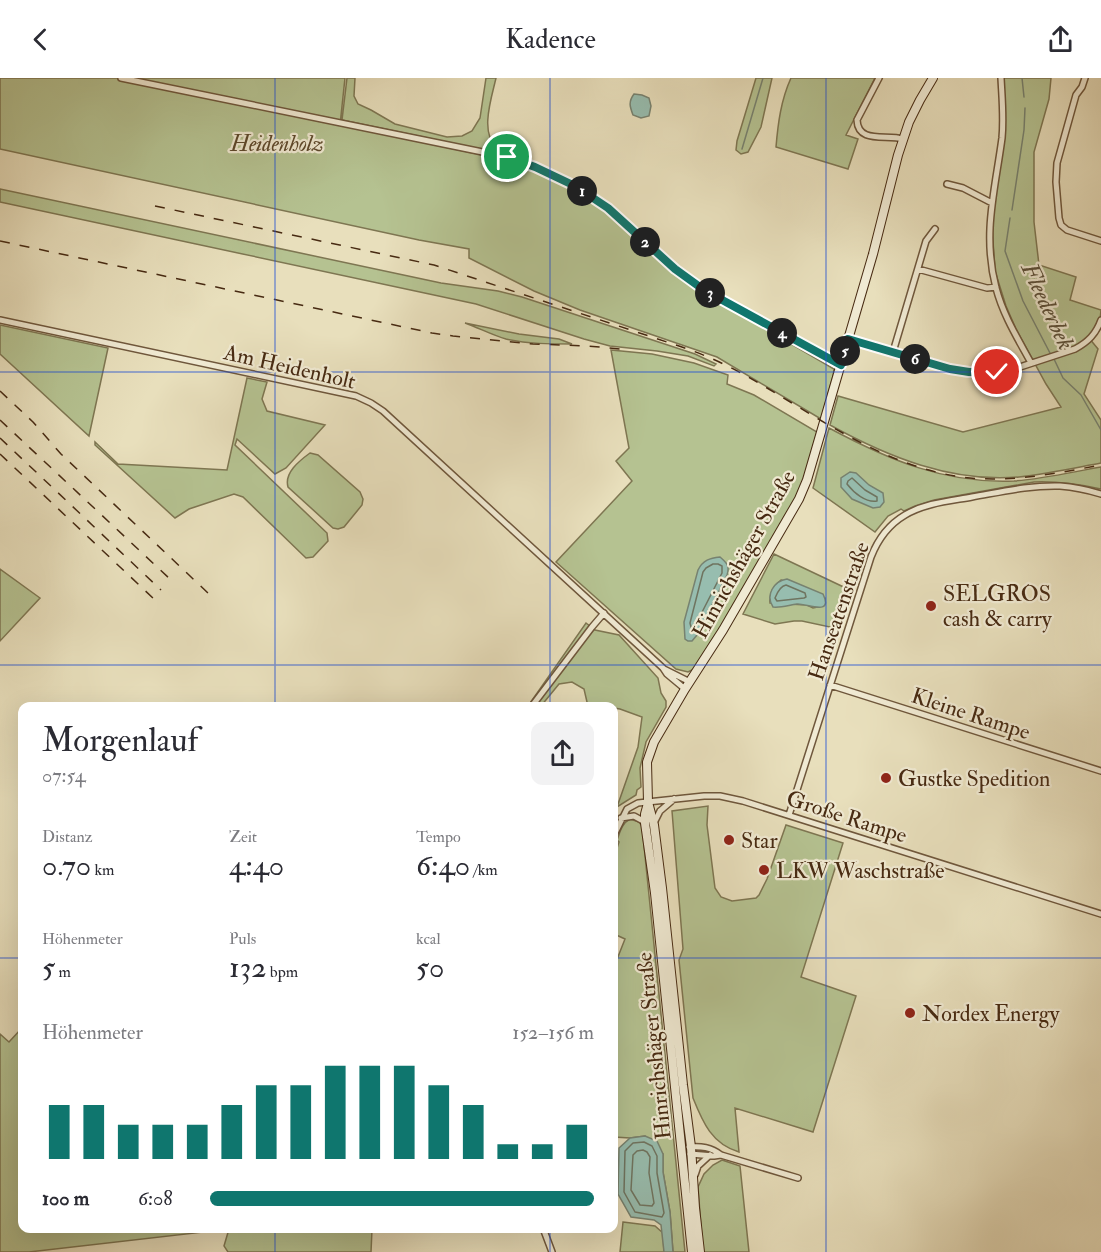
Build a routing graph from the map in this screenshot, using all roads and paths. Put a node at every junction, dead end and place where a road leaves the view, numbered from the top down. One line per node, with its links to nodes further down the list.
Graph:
1 (121, 78): 18 (street)
2 (879, 78): 6 (street)
3 (933, 78): 6 (main road, Hinrichshäger Straße)
4 (1000, 78): 8 (street)
5 (1085, 78): 10 (street)
6 (903, 139): 15 (main road, Hinrichshäger Straße)
7 (946, 184): 8 (street)
8 (992, 203): 12 (street)
9 (935, 229): 11 (street)
10 (1101, 241)
11 (918, 268): 12 (street); 16 (street)
12 (996, 287): 17 (street)
13 (0, 320): 20 (street, Am Heidenholt)
14 (1101, 320): 17 (street)
15 (848, 339): 16 (street); 18 (main road, Hinrichshäger Straße)
16 (893, 352): 17 (street)
17 (1031, 363)
18 (841, 365): 21 (main road, Hinrichshäger Straße)
19 (1101, 494): 22 (street, Hanseatenstraße)
20 (604, 613): 21 (street, Am Heidenholt); 23 (street)
21 (688, 686): 26 (main road, Hinrichshäger Straße)
22 (830, 686): 24 (street, Kleine Rampe); 27 (street, Hanseatenstraße)
23 (535, 702)
24 (1101, 771)
25 (674, 799): 26 (street, Große Rampe); 27 (street, Große Rampe); 29 (street)
26 (648, 802): 28 (street); 29 (main road, Hinrichshäger Straße)
27 (789, 815): 31 (street, Große Rampe)
28 (621, 818): 29 (street); 30 (street)
29 (650, 824): 32 (main road, Hinrichshäger Straße); 33 (main road, Hinrichshäger Straße)
30 (618, 825)
31 (1101, 914)
32 (682, 1151): 33 (street); 40 (main road, Hinrichshäger Straße)
33 (692, 1151): 34 (street); 35 (street); 37 (main road, Hinrichshäger Straße)
34 (710, 1155): 35 (street); 37 (street)
35 (721, 1155): 36 (street)
36 (798, 1178)
37 (694, 1179): 41 (main road, Hinrichshäger Straße)
38 (545, 1233): 39 (street)
39 (552, 1252)
40 (692, 1252)
41 (700, 1252)

